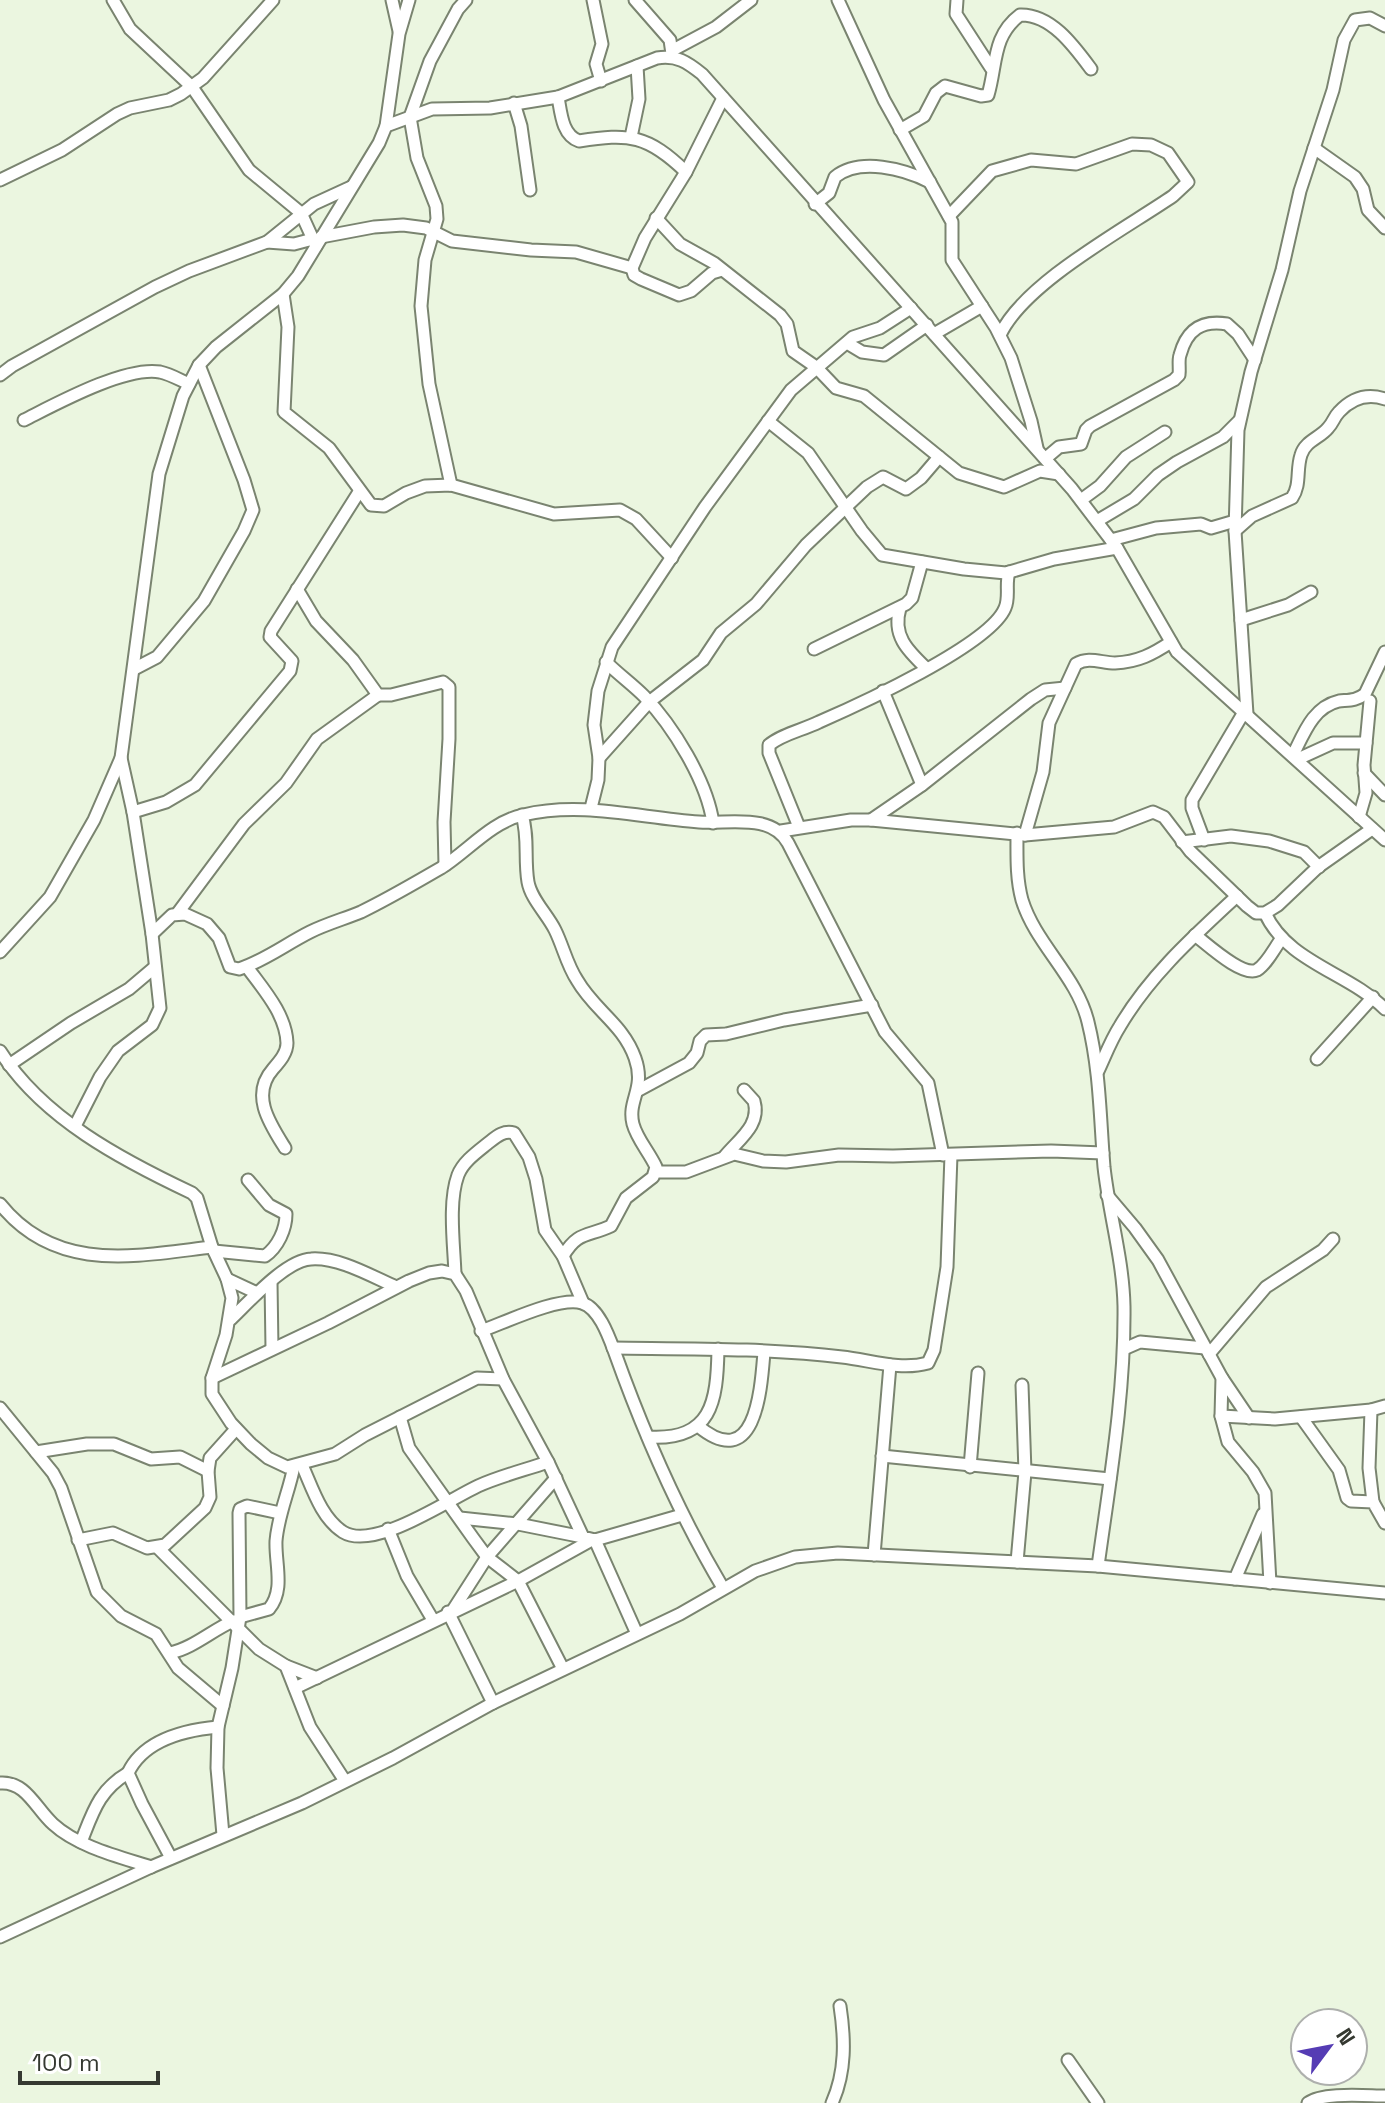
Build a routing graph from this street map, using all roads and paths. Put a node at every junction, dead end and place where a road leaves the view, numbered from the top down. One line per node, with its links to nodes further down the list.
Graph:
1 (113, 0): 18 (street)
2 (273, 0): 18 (street)
3 (392, 0): 12 (street)
4 (409, 0): 12 (street)
5 (466, 0): 22 (street)
6 (593, 0): 17 (street)
7 (635, 0): 13 (street)
8 (751, 0): 13 (street)
9 (838, 0): 24 (street)
10 (957, 0): 15 (street)
11 (1385, 26): 26 (street)
12 (399, 34): 23 (street)
13 (672, 53): 14 (street); 20 (street)
14 (637, 66): 17 (street); 25 (street)
15 (992, 69): 16 (street); 24 (street)
16 (1091, 69)
17 (601, 81): 19 (street)
18 (192, 87): 28 (street); 33 (street)
19 (558, 97): 21 (street); 25 (street)
20 (723, 98): 27 (street); 32 (street)
21 (514, 103): 22 (street); 31 (street)
22 (410, 117): 23 (street); 37 (street)
23 (386, 126): 30 (street)
24 (900, 130): 29 (street)
25 (631, 137): 27 (street)
26 (1314, 148): 36 (street); 48 (street)
27 (686, 172): 35 (street)
28 (0, 180)
29 (930, 182): 32 (street); 34 (street)
30 (352, 187): 33 (street); 38 (street)
31 (530, 190)
32 (815, 204): 44 (street)
33 (301, 213): 38 (street); 39 (street)
34 (949, 216): 43 (street); 46 (street)
35 (656, 218): 40 (street); 41 (street)
36 (1385, 228)
37 (435, 232): 38 (street); 40 (street); 62 (street)
38 (317, 241): 39 (street); 42 (street)
39 (267, 242): 51 (street)
40 (632, 268): 41 (street)
41 (722, 270): 50 (street)
42 (283, 294): 49 (street); 63 (street)
43 (982, 306): 45 (street); 46 (street)
44 (911, 308): 45 (street); 47 (street)
45 (930, 329): 47 (street); 58 (street)
46 (1000, 335): 58 (street)
47 (847, 343): 50 (street)
48 (1255, 360): 54 (street); 60 (street)
49 (199, 365): 52 (street); 81 (street)
50 (816, 367): 56 (street); 59 (street)
51 (0, 375)
52 (189, 384): 55 (street); 81 (street)
53 (1385, 399): 67 (street)
54 (1240, 419): 66 (street); 67 (street)
55 (24, 420)
56 (768, 421): 65 (street); 69 (street)
57 (1165, 432): 64 (street)
58 (1037, 448): 60 (street)
59 (939, 457): 61 (street); 65 (street)
60 (1046, 458): 61 (street)
61 (1059, 474): 64 (street)
62 (451, 485): 63 (street); 69 (street)
63 (359, 492): 72 (street)
64 (1081, 500): 66 (street)
65 (846, 506): 70 (street); 88 (street)
66 (1097, 521): 68 (street)
67 (1235, 526): 68 (street); 75 (street)
68 (1114, 544): 71 (street); 76 (street)
69 (672, 558): 79 (street)
70 (922, 562): 71 (street); 74 (street)
71 (1009, 572): 80 (street)
72 (297, 589): 86 (street); 99 (street)
73 (1311, 592): 75 (street)
74 (900, 608): 77 (street); 80 (street)
75 (1241, 620): 90 (street)
76 (1171, 642): 84 (street); 90 (street)
77 (814, 649)
78 (1385, 652): 87 (street)
79 (606, 662): 82 (street); 83 (street)
80 (926, 668): 85 (street)
81 (134, 669): 93 (street)
82 (621, 677): 83 (street); 88 (street)
83 (601, 680): 94 (street)
84 (1065, 688): 96 (street); 107 (street)
85 (883, 691): 96 (street); 104 (street)
86 (378, 695): 111 (street); 115 (street)
87 (1365, 699): 89 (street); 91 (street); 92 (street)
88 (649, 702): 94 (street); 103 (street)
89 (1385, 703)
90 (1246, 713): 92 (street); 108 (street)
91 (1366, 743): 92 (street); 95 (street)
92 (1296, 757): 101 (street)
93 (121, 758): 99 (street); 119 (street)
94 (599, 758): 98 (street)
95 (1364, 773): 97 (street); 101 (street)
96 (922, 785): 102 (street)
97 (1385, 795)
98 (591, 808): 100 (street); 103 (street)
99 (133, 812): 116 (street)
100 (522, 815): 111 (street); 129 (street)
101 (1359, 817): 105 (street)
102 (871, 820): 104 (street); 107 (street)
103 (713, 823): 106 (street)
104 (799, 827): 106 (street)
105 (1372, 829): 109 (street); 112 (street)
106 (781, 831): 123 (street)
107 (1021, 834): 110 (street); 128 (street)
108 (1204, 840): 110 (street); 112 (street)
109 (1385, 840)
110 (1182, 842): 113 (street)
111 (445, 865): 121 (street)
112 (1319, 867): 114 (street)
113 (1237, 896): 114 (street); 117 (street)
114 (1265, 913): 118 (street)
115 (177, 914): 116 (street); 121 (street)
116 (152, 934): 120 (street)
117 (1195, 935): 118 (street); 128 (street)
118 (1282, 938): 122 (street)
119 (0, 952)
120 (155, 967): 127 (street); 131 (street)
121 (247, 967): 132 (street)
122 (1373, 997): 124 (street); 126 (street)
123 (872, 1005): 129 (street); 134 (street)
124 (1385, 1009)
125 (0, 1051): 127 (street)
126 (1317, 1059)
127 (9, 1065): 131 (street)
128 (1098, 1071): 133 (street)
129 (639, 1090): 136 (street)
130 (744, 1090): 135 (street)
131 (75, 1126): 141 (street)
132 (285, 1148)
133 (1103, 1153): 134 (street); 138 (street)
134 (947, 1155): 135 (street); 160 (street)
135 (725, 1156): 136 (street)
136 (656, 1172): 143 (street)
137 (248, 1180): 142 (street)
138 (1107, 1195): 151 (street); 158 (street)
139 (0, 1204): 141 (street)
140 (1333, 1239): 158 (street)
141 (213, 1249): 142 (street); 145 (street)
142 (273, 1250): 146 (street)
143 (563, 1256): 144 (street); 149 (street)
144 (455, 1274): 147 (street); 152 (street)
145 (227, 1279): 148 (street); 150 (street)
146 (273, 1281): 147 (street); 148 (street); 155 (street)
147 (396, 1287): 155 (street)
148 (257, 1293): 150 (street)
149 (583, 1303): 152 (street); 154 (street)
150 (230, 1320): 162 (street)
151 (1124, 1327): 153 (street); 157 (street)
152 (481, 1331): 164 (street)
153 (1140, 1342): 157 (street); 158 (street)
154 (613, 1348): 156 (street); 175 (street)
155 (272, 1349): 162 (street)
156 (718, 1349): 159 (street); 173 (street)
157 (1124, 1349): 184 (street)
158 (1207, 1351): 163 (street)
159 (764, 1352): 160 (street); 173 (street)
160 (890, 1365): 177 (street)
161 (978, 1373): 180 (street)
162 (212, 1378): 174 (street)
163 (1222, 1378): 169 (street); 172 (street)
164 (503, 1379): 170 (street); 178 (street)
165 (1022, 1385): 182 (street)
166 (1385, 1406): 168 (street)
167 (0, 1408): 176 (street)
168 (1371, 1410): 171 (street); 186 (street)
169 (1221, 1416): 172 (street); 187 (street)
170 (400, 1417): 179 (street); 185 (street)
171 (1301, 1417): 172 (street); 186 (street)
172 (1249, 1418)
173 (698, 1426): 175 (street)
174 (236, 1429): 179 (street); 181 (street)
175 (648, 1437): 189 (street)
176 (36, 1452): 181 (street); 195 (street)
177 (882, 1456): 180 (street); 197 (street)
178 (548, 1462): 183 (street); 185 (street)
179 (298, 1465): 188 (street); 193 (street)
180 (970, 1467): 182 (street)
181 (208, 1471): 196 (street)
182 (1025, 1472): 184 (street); 199 (street)
183 (556, 1478): 192 (street); 194 (street)
184 (1110, 1479): 200 (street)
185 (448, 1502): 190 (street); 193 (street)
186 (1373, 1502): 191 (street)
187 (1264, 1510): 201 (street); 203 (street)
188 (280, 1513): 208 (street); 208 (street)
189 (682, 1515): 194 (street); 204 (street)
190 (460, 1518): 192 (street); 198 (street)
191 (1385, 1523)
192 (518, 1524): 194 (street); 198 (street)
193 (388, 1529): 207 (street)
194 (589, 1539): 202 (street); 209 (street)
195 (78, 1540): 196 (street); 210 (street)
196 (158, 1548): 208 (street)
197 (874, 1555): 199 (street); 204 (street)
198 (487, 1557): 202 (street); 206 (street)
199 (1017, 1562): 200 (street)
200 (1098, 1566): 201 (street)
201 (1235, 1579): 203 (street)
202 (518, 1581): 206 (street); 212 (street)
203 (1270, 1583): 205 (street)
204 (723, 1588): 209 (street)
205 (1385, 1593)
206 (451, 1611): 207 (street); 215 (street)
207 (433, 1620): 213 (street)
208 (237, 1622): 210 (street); 211 (street); 216 (street)
209 (637, 1634): 212 (street)
210 (170, 1653): 216 (street)
211 (286, 1666): 213 (street); 214 (street)
212 (563, 1669): 215 (street)
213 (317, 1678): 214 (street)
214 (295, 1688): 219 (street)
215 (493, 1703): 219 (street)
216 (223, 1706): 217 (street)
217 (218, 1727): 218 (street); 221 (street)
218 (128, 1773): 222 (street); 223 (street)
219 (345, 1781): 221 (street)
220 (0, 1783): 222 (street)
221 (223, 1835): 223 (street)
222 (81, 1842): 224 (street)
223 (171, 1858): 224 (street)
224 (151, 1867): 225 (street)
225 (1, 1933)
226 (840, 2006): 229 (street)
227 (1068, 2060): 230 (street)
228 (1385, 2096): 231 (street)
229 (832, 2103)
230 (1098, 2103)
231 (1308, 2103)

